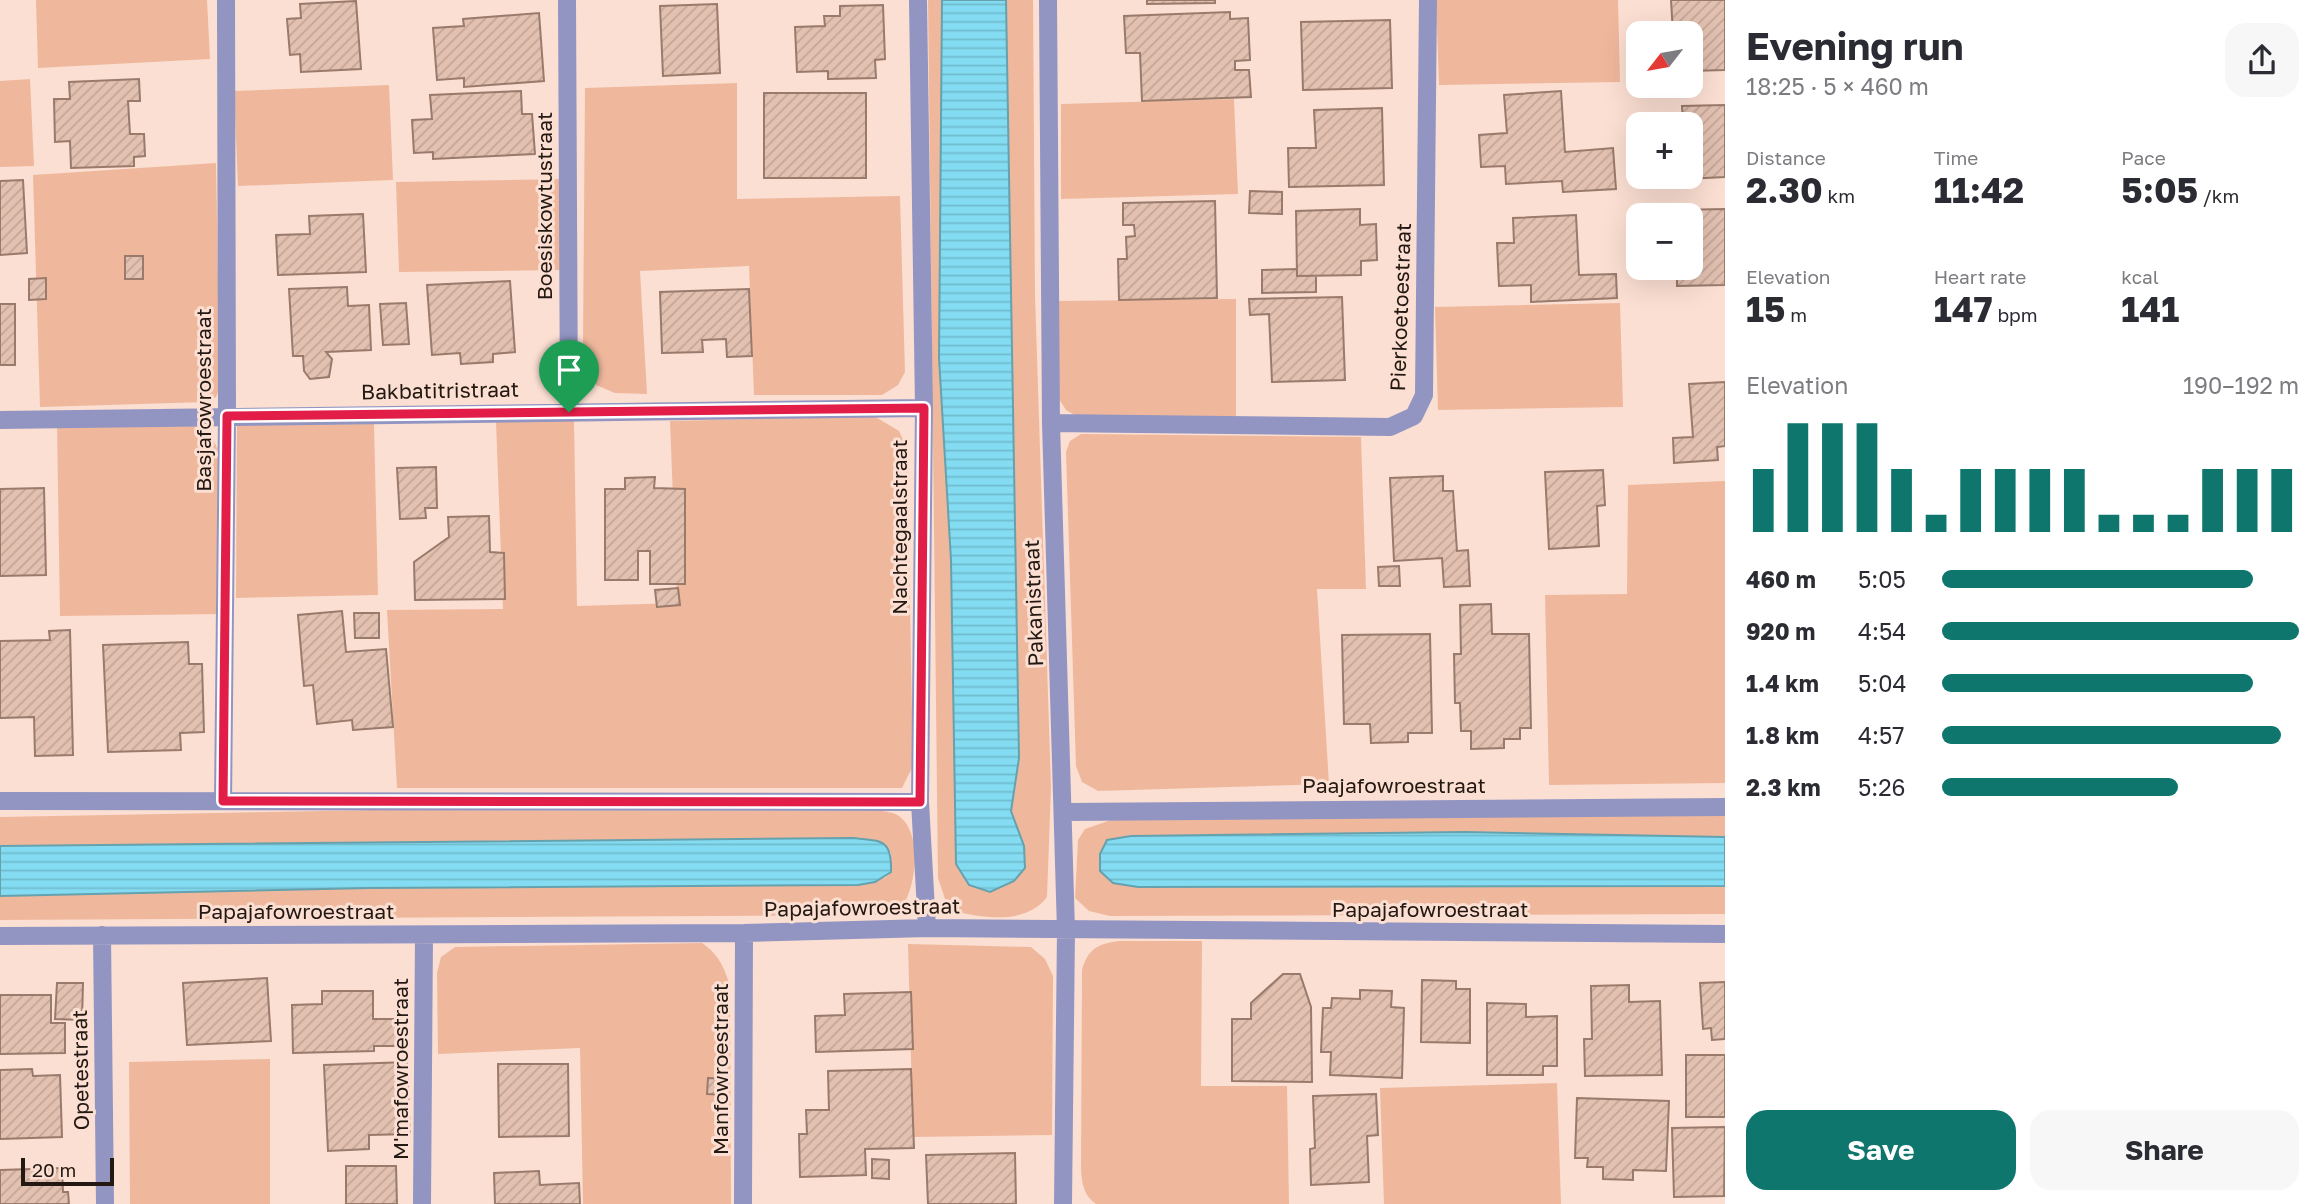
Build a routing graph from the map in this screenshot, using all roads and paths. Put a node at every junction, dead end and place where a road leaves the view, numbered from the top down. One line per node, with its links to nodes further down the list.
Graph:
1 (226, 0): 8 (street, Basjafowroestraat)
2 (567, 0): 7 (street, Boesiskowtustraat)
3 (918, 0): 6 (street, Nachtegaalstraat)
4 (1048, 0): 10 (street, Pakanistraat)
5 (1428, 0): 10 (street, Pierkoetoestraat)
6 (924, 408): 7 (street, Bakbatitristraat); 13 (street, Nachtegaalstraat)
7 (569, 412): 8 (street, Bakbatitristraat)
8 (227, 416): 9 (street, Bakbatitristraat); 12 (street, Basjafowroestraat)
9 (0, 421)
10 (1051, 423): 15 (street, Pakanistraat)
11 (0, 801): 12 (street)
12 (223, 801): 13 (street)
13 (920, 802): 16 (street, Nachtegaalstraat)
14 (1725, 807): 15 (street, Paajafowroestraat)
15 (1064, 811): 17 (street, Pakanistraat)
16 (927, 928): 17 (street, Papajafowroestraat); 18 (street, Papajafowroestraat)
17 (1066, 931): 19 (street, Papajafowroestraat); 26 (street, Pakanistraat)
18 (744, 933): 21 (street, Papajafowroestraat); 25 (street, Manfowroestraat)
19 (1725, 934)
20 (102, 935): 21 (street, Papajafowroestraat); 22 (street, Papajafowroestraat); 23 (street, Opetestraat)
21 (424, 935): 24 (street, M'mafowroestraat)
22 (0, 936)
23 (105, 1204)
24 (422, 1204)
25 (743, 1204)
26 (1063, 1204)

